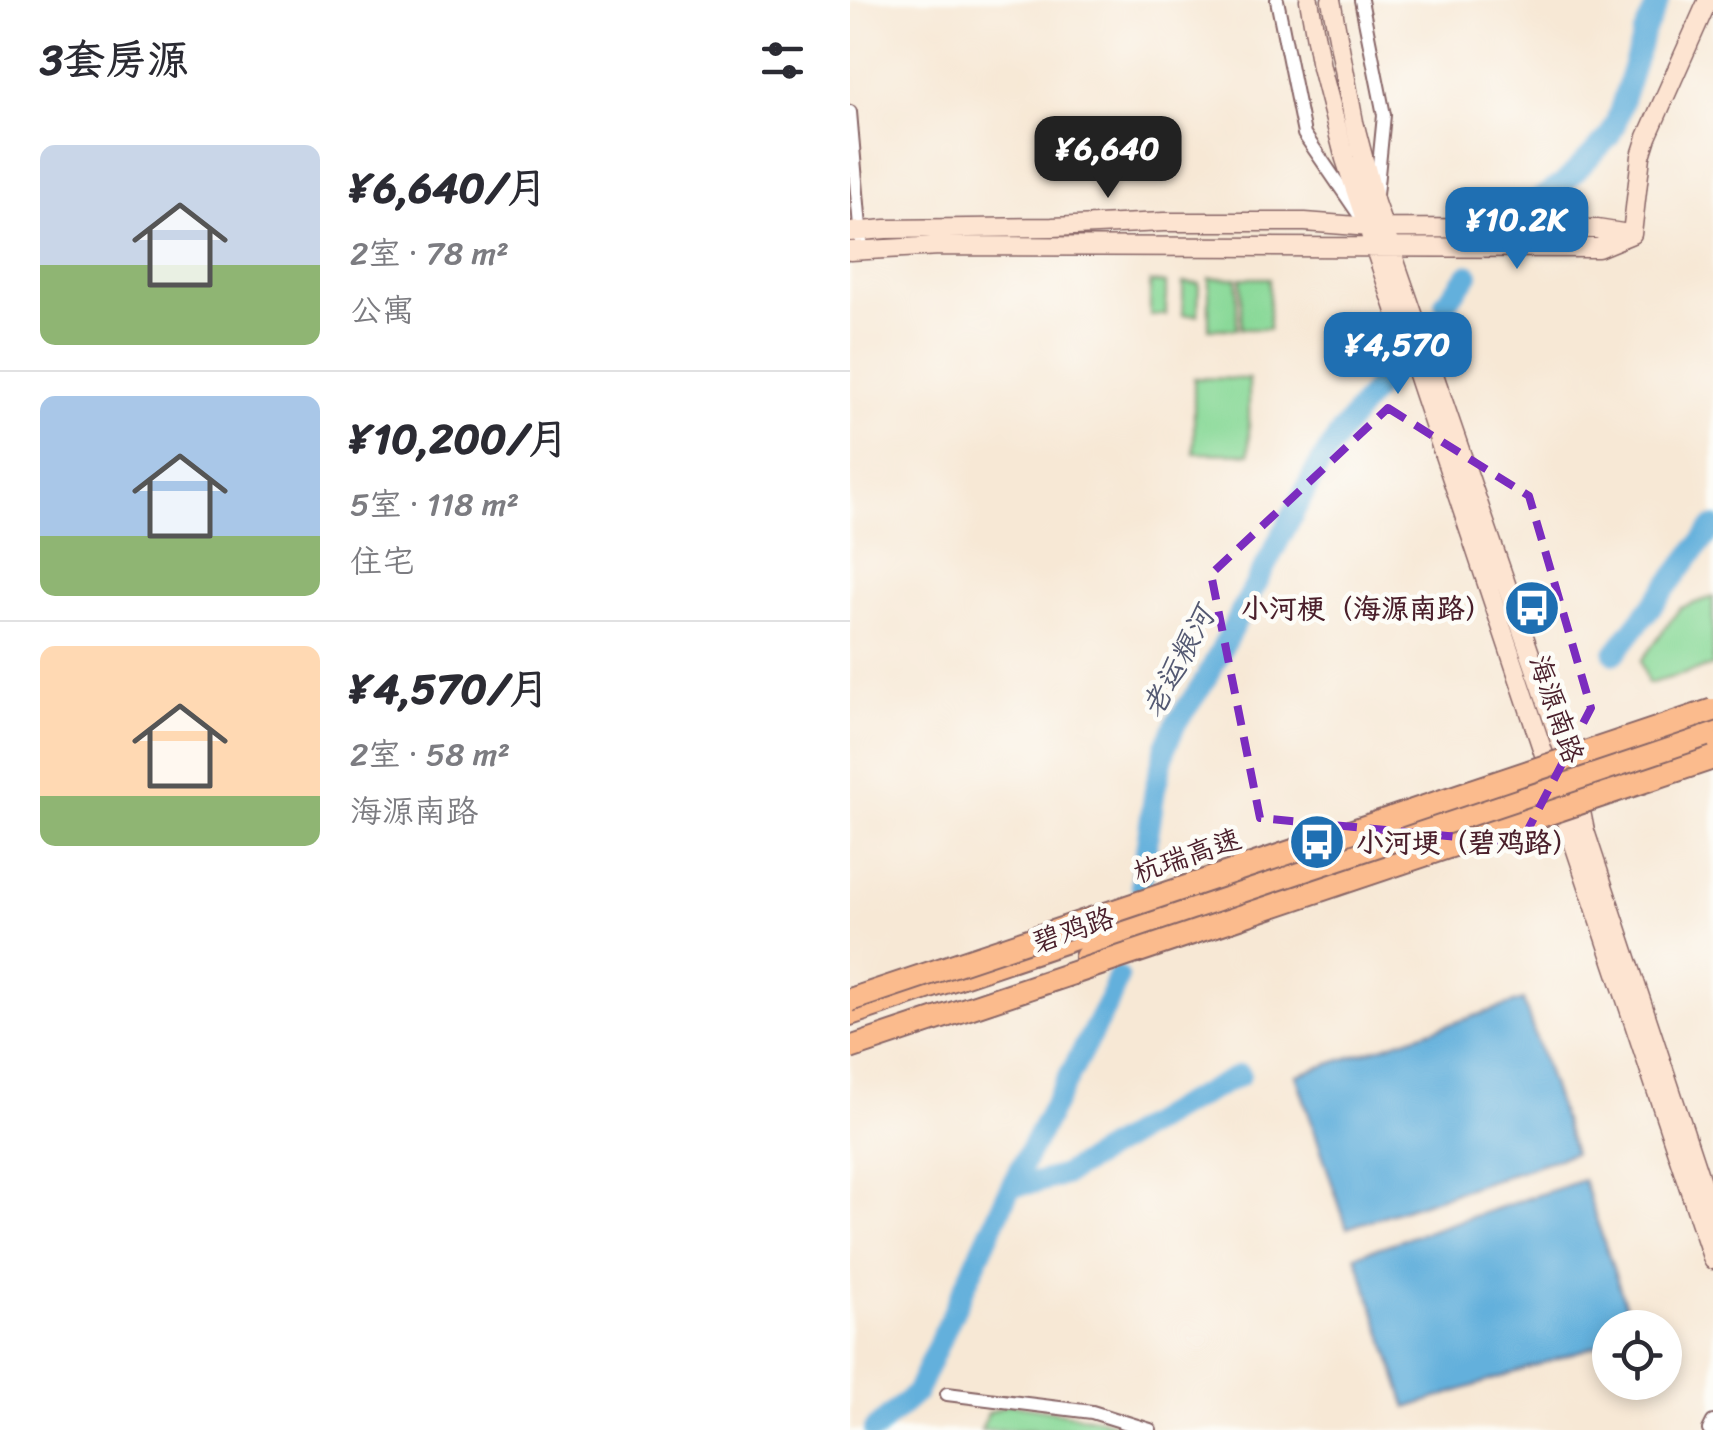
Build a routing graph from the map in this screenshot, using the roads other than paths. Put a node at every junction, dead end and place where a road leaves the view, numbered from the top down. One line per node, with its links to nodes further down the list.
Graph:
1 (1277, 0): 8 (street)
2 (1309, 0): 8 (main road, 海源南路)
3 (1331, 0): 7 (main road, 海源南路)
4 (1361, 0): 7 (street)
5 (1708, 0): 9 (main road)
6 (850, 112): 10 (street)
7 (1375, 202): 8 (main road, 海源南路)
8 (1375, 226): 9 (main road); 10 (main road); 11 (main road, 海源南路)
9 (1632, 234): 11 (main road)
10 (856, 241): 11 (main road)
11 (1382, 248): 16 (main road, 海源南路)
12 (1713, 710): 18 (highway, 杭瑞高速, bridge)
13 (1713, 723): 16 (highway, 碧鸡路)
14 (1713, 744): 16 (highway, 碧鸡路)
15 (1713, 758): 17 (highway, bridge)
16 (1564, 784): 19 (highway, 碧鸡路); 20 (highway, 碧鸡路); 23 (main road, 海源南路); 24 (main road, 海源南路)
17 (1096, 965): 21 (highway, bridge); 22 (highway, bridge)
18 (850, 1000)
19 (850, 1014)
20 (850, 1036)
21 (850, 1048)
22 (850, 1059)
23 (1713, 1218)
24 (1713, 1260)
25 (947, 1394): 27 (street)
26 (1713, 1422): 28 (street)
27 (1150, 1430)
28 (1709, 1430)

